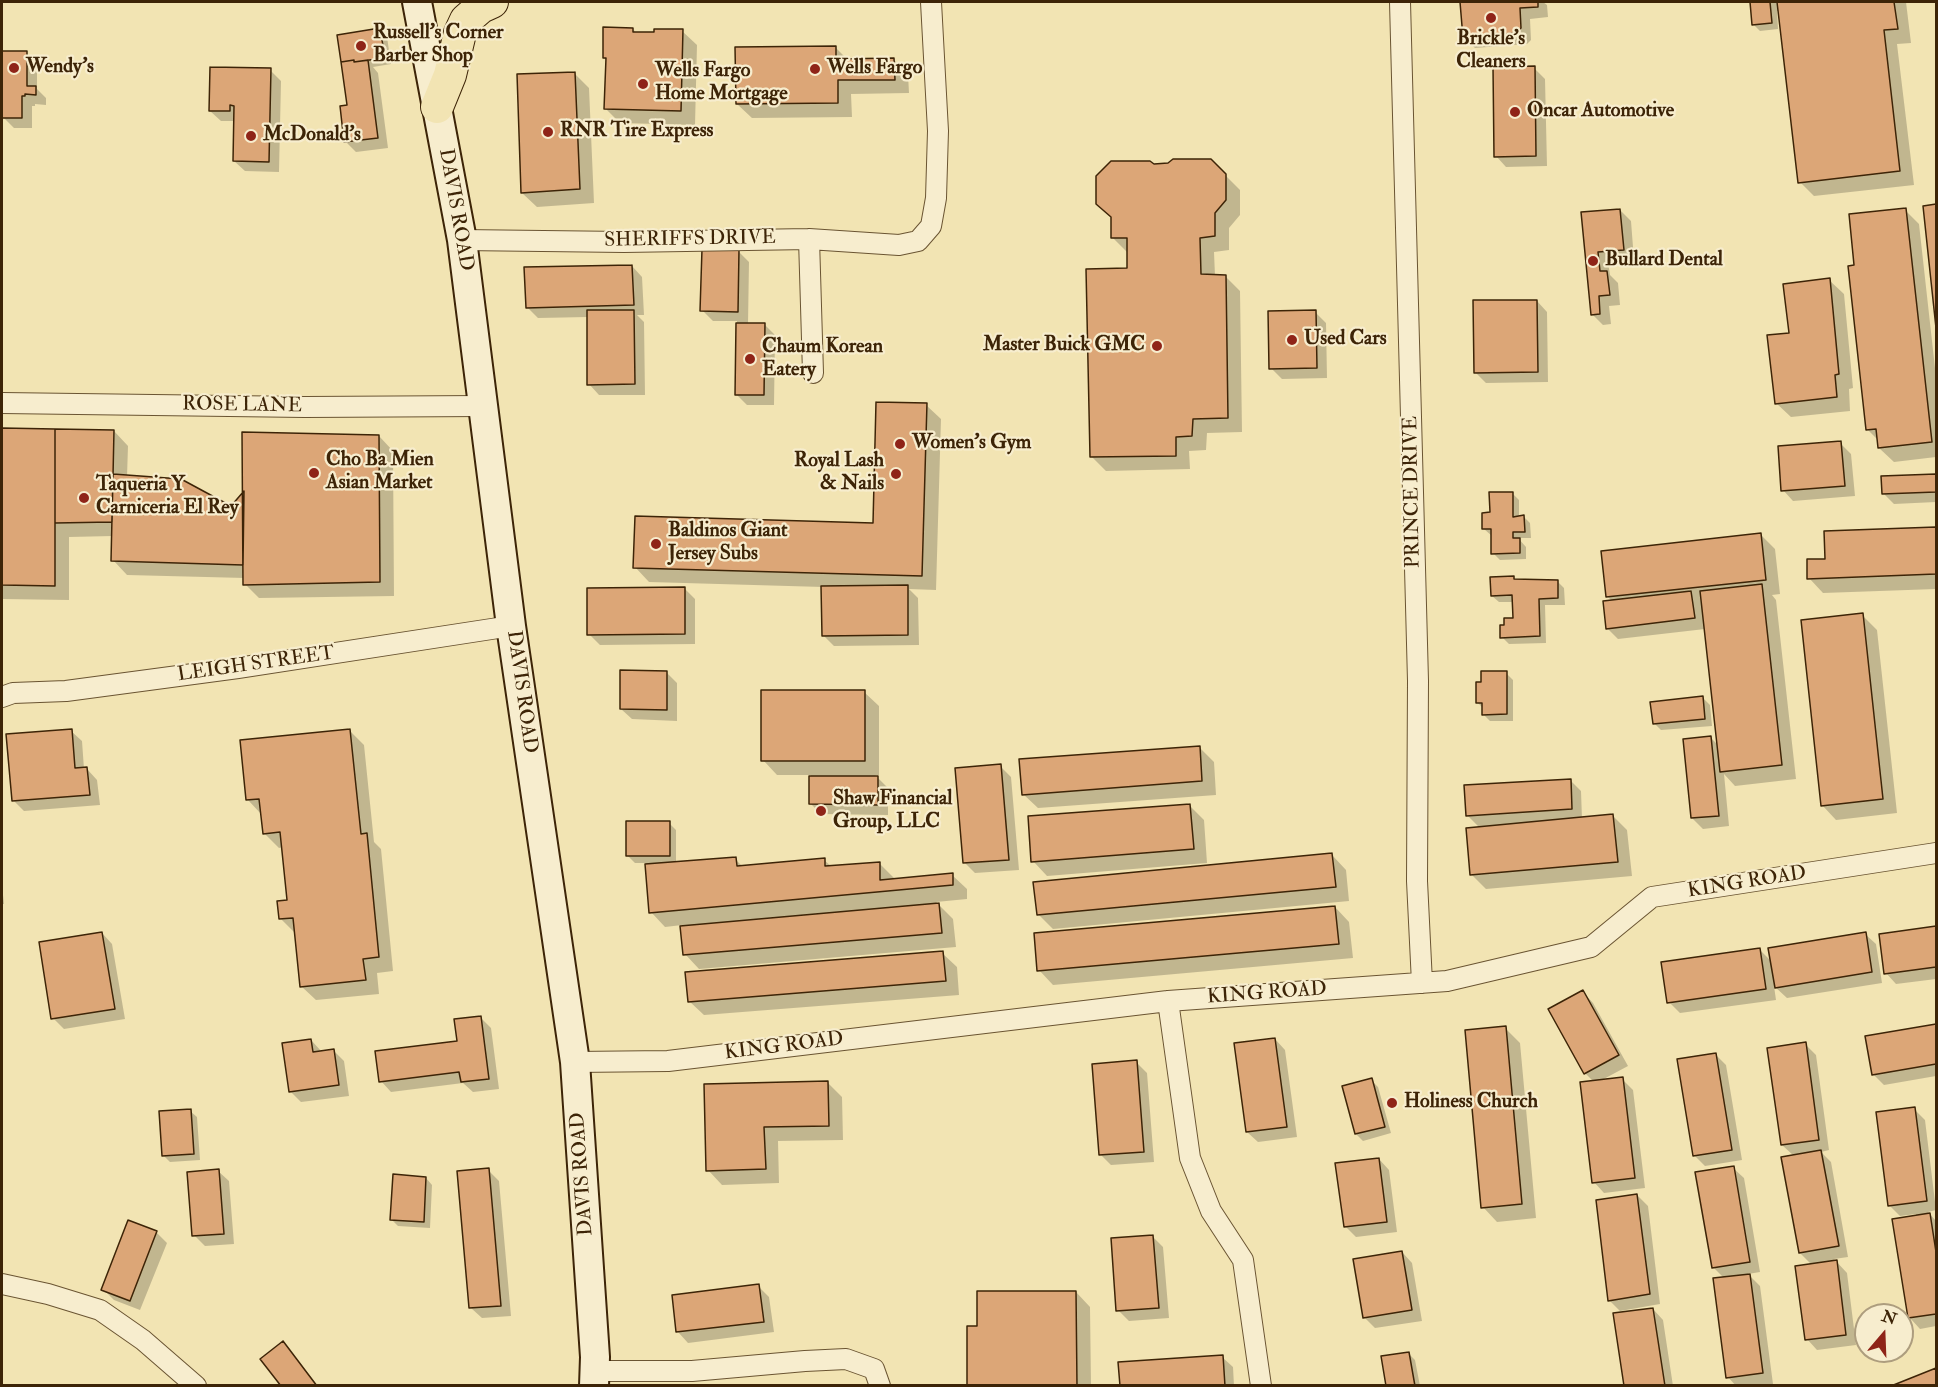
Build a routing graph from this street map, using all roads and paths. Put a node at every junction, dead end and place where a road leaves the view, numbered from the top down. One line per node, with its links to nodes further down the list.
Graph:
1 (417, 2): 5 (main road, DAVIS ROAD)
2 (492, 2): 5 (main road)
3 (931, 2): 6 (street, SHERIFFS DRIVE)
4 (1400, 2): 14 (street, PRINCE DRIVE)
5 (437, 107): 7 (main road, DAVIS ROAD)
6 (809, 239): 7 (street, SHERIFFS DRIVE); 8 (street)
7 (462, 240): 10 (main road, DAVIS ROAD)
8 (813, 373)
9 (2, 403): 10 (street, ROSE LANE)
10 (483, 406): 11 (main road, DAVIS ROAD)
11 (511, 626): 12 (street, LEIGH STREET); 16 (main road, DAVIS ROAD)
12 (2, 697)
13 (1936, 853): 14 (street, KING ROAD)
14 (1422, 983): 15 (street, KING ROAD)
15 (1168, 1001): 16 (street, KING ROAD); 21 (street)
16 (575, 1062): 18 (main road, DAVIS ROAD)
17 (2, 1284): 19 (street)
18 (594, 1378): 20 (street)
19 (196, 1386)
20 (880, 1386)
21 (1261, 1386)

